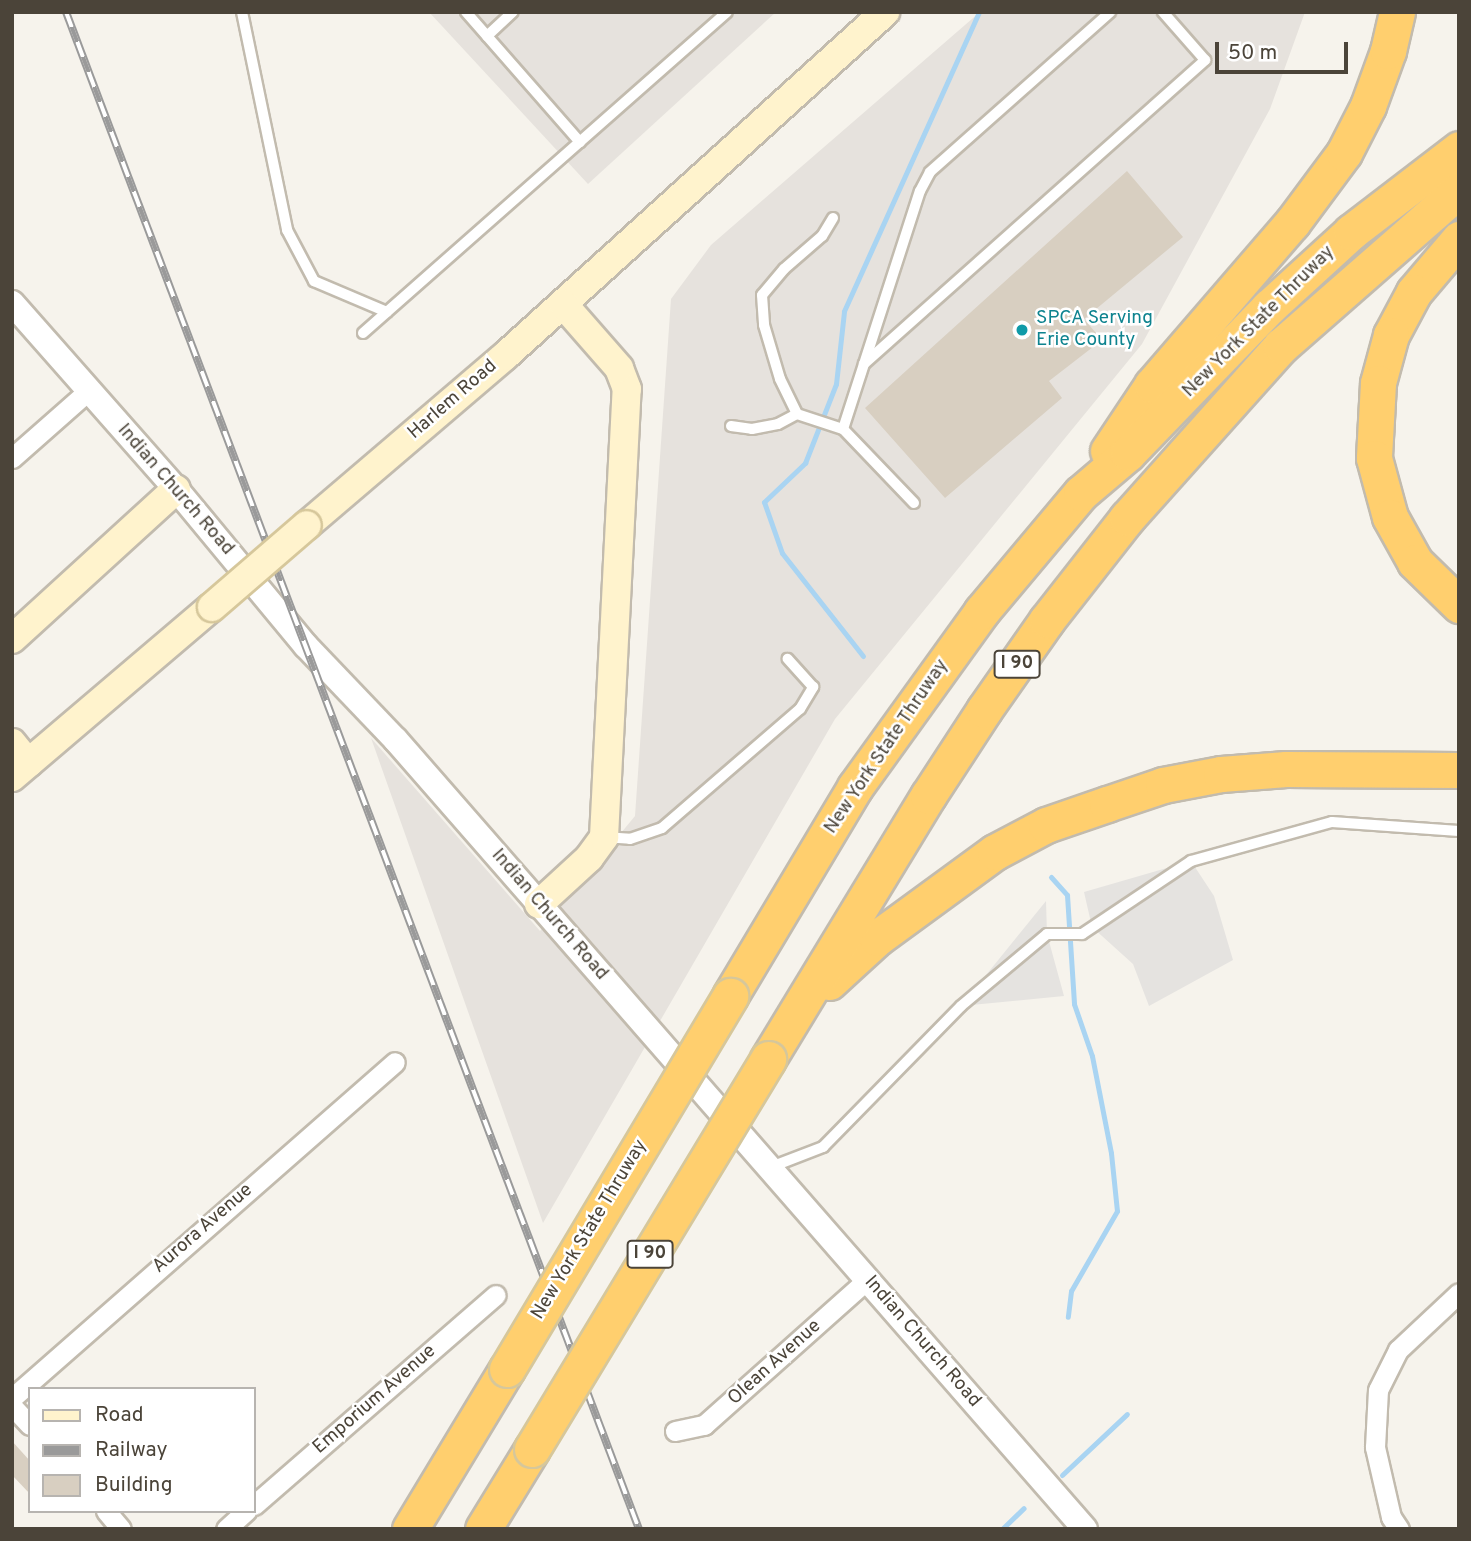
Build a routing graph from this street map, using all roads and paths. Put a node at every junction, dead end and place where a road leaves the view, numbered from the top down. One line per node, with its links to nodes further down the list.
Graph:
1 (243, 12): 17 (lane)
2 (466, 12): 9 (lane)
3 (513, 12): 9 (lane)
4 (727, 12): 10 (lane)
5 (885, 12): 16 (main road, Harlem Road)
6 (1110, 12): 19 (lane)
7 (1163, 12): 19 (lane)
8 (1397, 12): 26 (highway)
9 (487, 36): 10 (lane)
10 (580, 142): 17 (lane)
11 (1459, 149): 26 (highway, New York State Thruway)
12 (1459, 190): 36 (highway, New York State Thruway / I 90)
13 (833, 218): 21 (lane)
14 (1459, 239): 28 (highway)
15 (12, 303): 20 (street, Indian Church Road)
16 (563, 304): 31 (main road, Harlem Road, bridge); 34 (main road)
17 (387, 312): 18 (lane)
18 (363, 333)
19 (864, 365): 23 (lane)
20 (89, 390): 24 (street); 25 (street, Indian Church Road)
21 (797, 414): 22 (lane); 23 (lane)
22 (731, 426)
23 (844, 429): 27 (lane)
24 (12, 458)
25 (176, 489): 29 (main road); 35 (street, Indian Church Road)
26 (1081, 493): 51 (highway, New York State Thruway, bridge)
27 (914, 503)
28 (1459, 605)
29 (12, 639)
30 (788, 659): 34 (lane)
31 (18, 761)
32 (1459, 770): 36 (highway)
33 (1459, 831): 38 (lane)
34 (604, 837): 35 (main road)
35 (539, 904): 38 (street, Indian Church Road)
36 (797, 1014): 52 (highway, New York State Thruway / I 90, bridge)
37 (395, 1062): 42 (street, Aurora Avenue)
38 (771, 1167): 39 (street, Indian Church Road)
39 (867, 1280): 45 (street, Olean Avenue); 53 (street, Indian Church Road)
40 (1459, 1293): 54 (street)
41 (496, 1295): 46 (street, Emporium Avenue)
42 (12, 1398)
43 (12, 1406): 44 (street)
44 (28, 1423)
45 (675, 1431)
46 (256, 1503)
47 (108, 1513): 49 (street)
48 (244, 1513): 50 (street)
49 (121, 1529)
50 (226, 1529)
51 (410, 1529)
52 (483, 1529)
53 (1085, 1529)
54 (1399, 1529)

